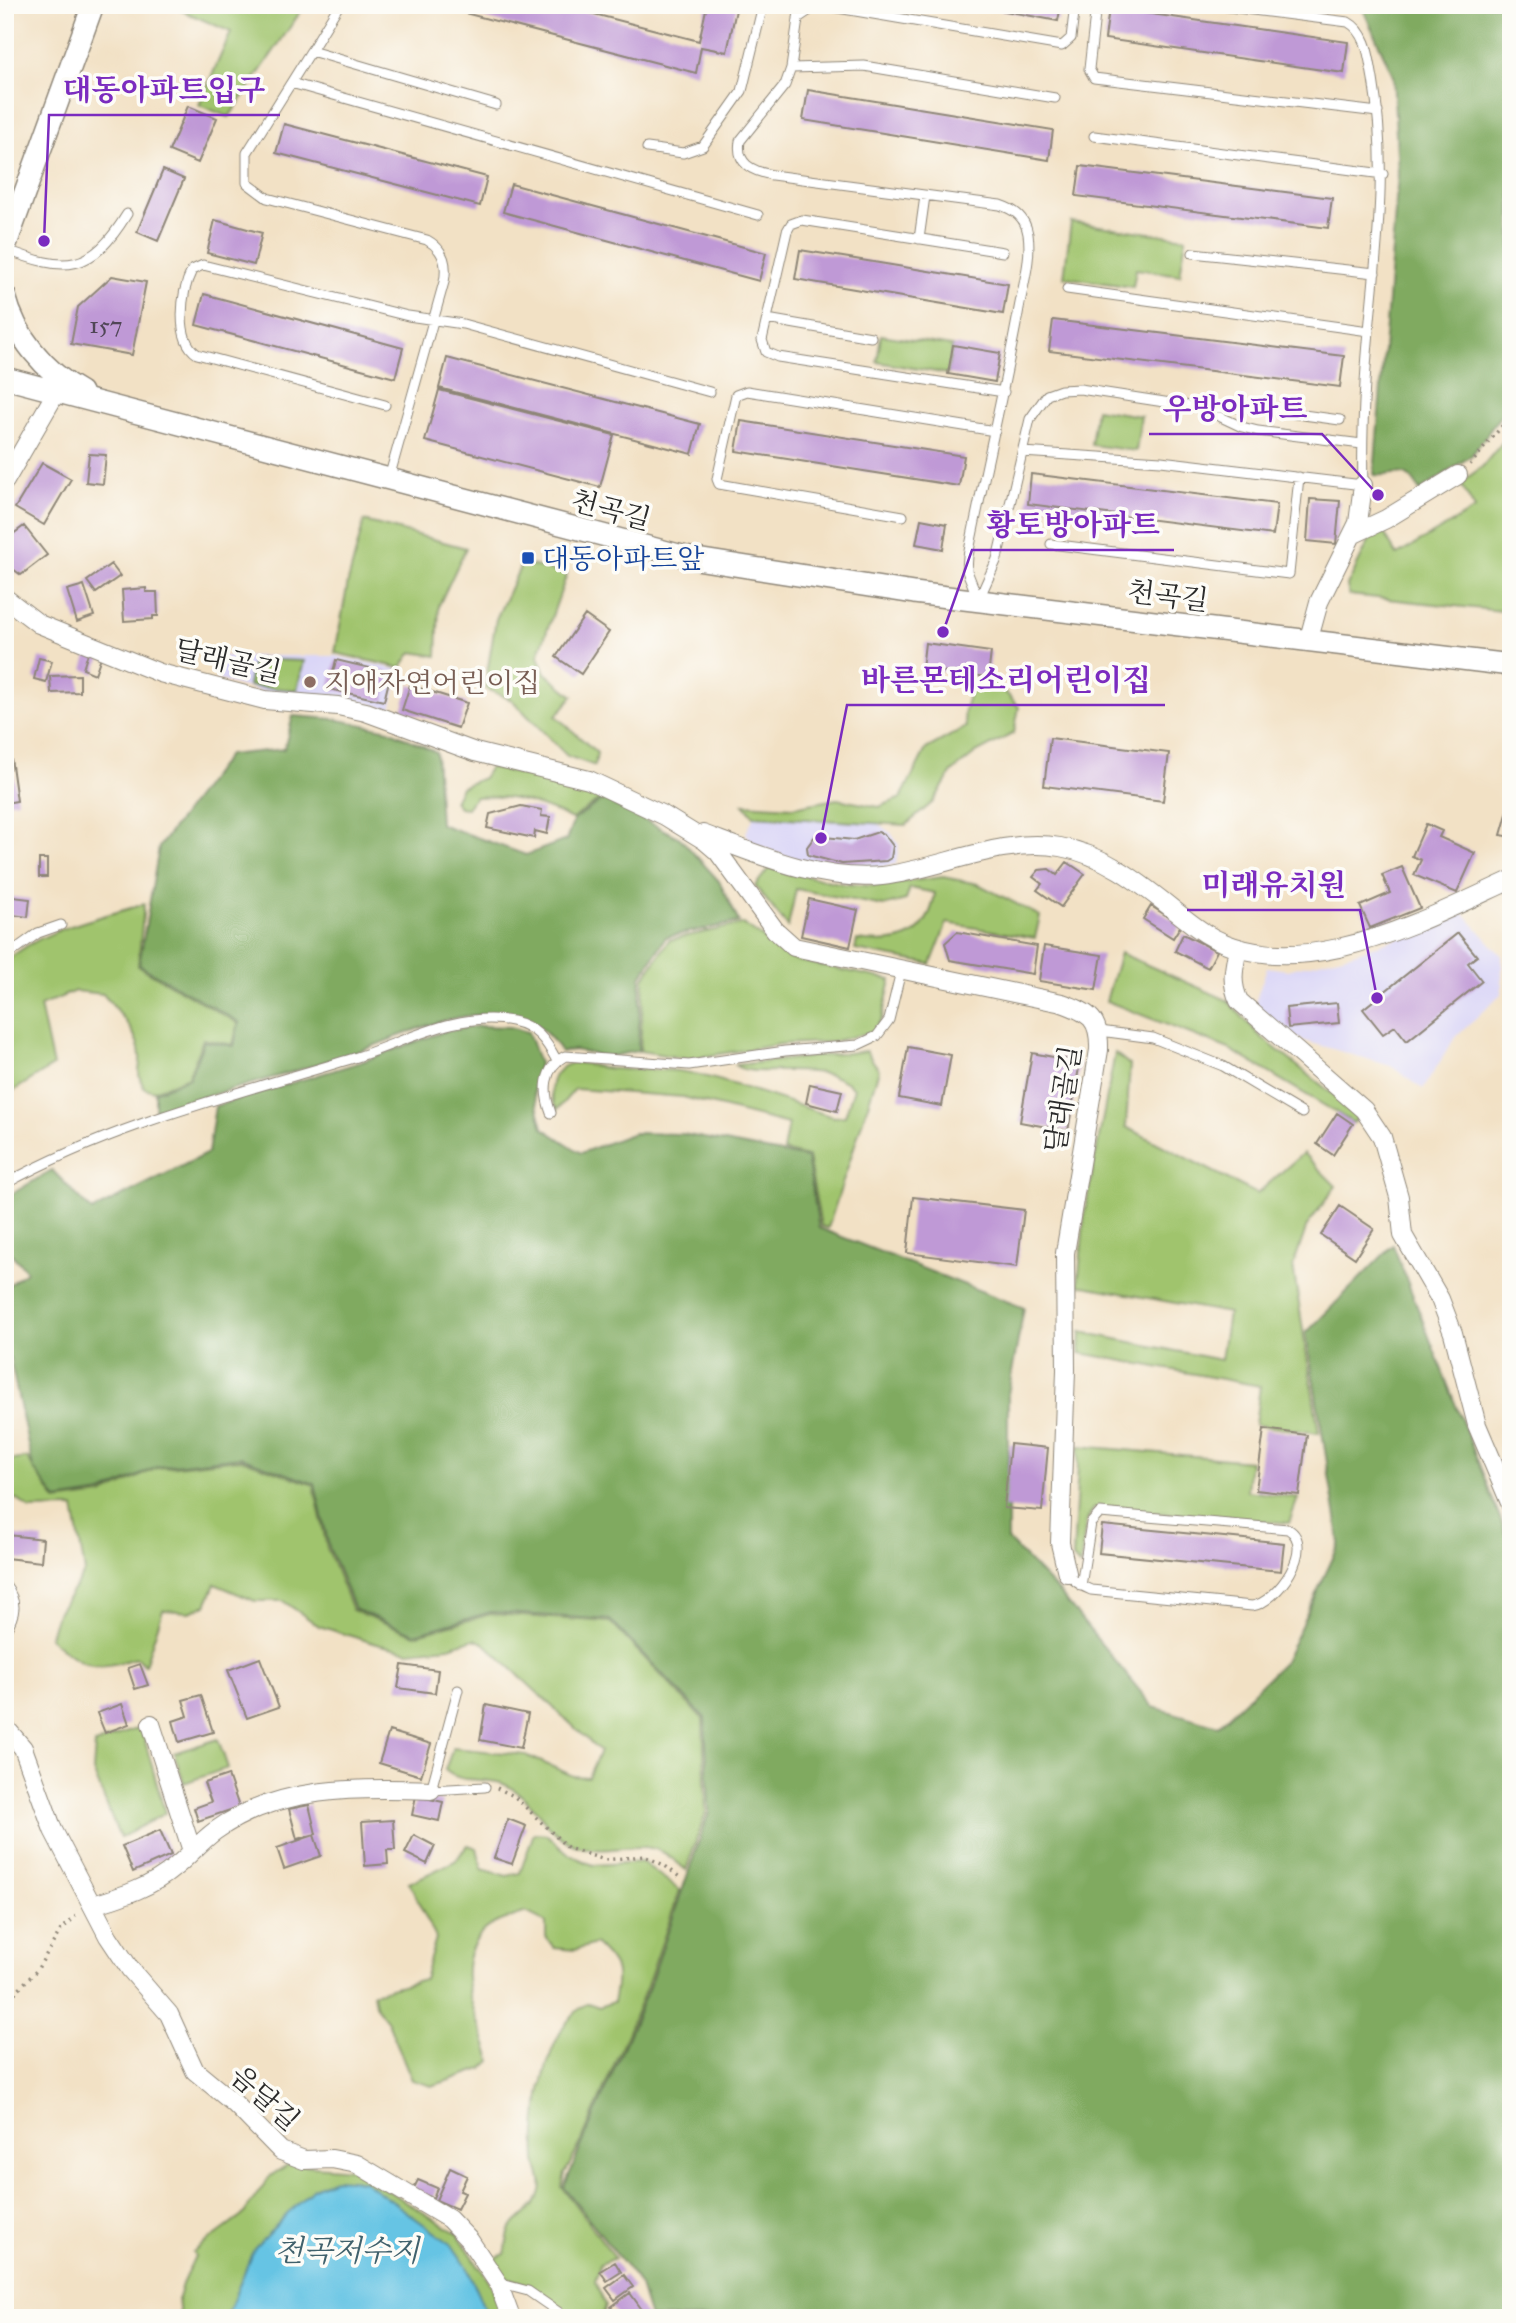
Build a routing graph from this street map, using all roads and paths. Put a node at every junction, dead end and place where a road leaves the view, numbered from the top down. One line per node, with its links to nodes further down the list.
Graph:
1 (93, 5): 22 (street)
2 (340, 5): 9 (lane)
3 (763, 5): 16 (lane)
4 (800, 5): 8 (lane)
5 (1075, 5): 8 (lane)
6 (1096, 5): 14 (lane)
7 (1213, 5): 14 (lane)
8 (798, 18): 10 (lane)
9 (311, 51): 11 (lane); 13 (lane)
10 (791, 68): 12 (lane); 18 (lane)
11 (291, 83): 20 (lane); 28 (lane)
12 (1055, 98)
13 (496, 105)
14 (1378, 112): 17 (lane)
15 (1094, 136): 17 (lane)
16 (647, 148)
17 (1383, 174): 25 (lane)
18 (925, 195): 21 (lane); 35 (lane)
19 (127, 214): 22 (lane)
20 (758, 215)
21 (919, 239): 23 (lane); 29 (lane)
22 (5, 248)
23 (1003, 252)
24 (1193, 253): 25 (lane)
25 (1375, 273): 30 (lane)
26 (1066, 289): 30 (lane)
27 (5, 296): 36 (street)
28 (434, 319): 34 (lane); 37 (lane); 46 (lane)
29 (767, 319): 31 (lane); 35 (lane)
30 (1369, 331): 42 (lane)
31 (871, 337)
32 (5, 377): 33 (street, 천곡길)
33 (57, 391): 36 (street, 천곡길); 47 (street)
34 (710, 392)
35 (1004, 392): 41 (lane)
36 (98, 402): 46 (street, 천곡길)
37 (385, 405)
38 (1203, 408): 40 (lane); 42 (lane); 43 (lane)
39 (1511, 415): 44 (path)
40 (1340, 420)
41 (995, 431): 49 (lane); 53 (lane)
42 (1362, 444): 48 (lane)
43 (1022, 452): 45 (lane); 53 (lane)
44 (1458, 475): 50 (street)
45 (1299, 477): 48 (lane); 51 (lane)
46 (389, 479): 53 (street, 천곡길)
47 (5, 481)
48 (1363, 485): 50 (street)
49 (903, 516)
50 (1354, 534): 54 (street)
51 (1051, 544)
52 (5, 598): 56 (street, 달래골길)
53 (979, 601): 54 (street, 천곡길)
54 (1308, 642): 55 (street, 천곡길)
55 (1511, 665)
56 (687, 828): 59 (street, 달래골길); 61 (street, 달래골길)
57 (1511, 880): 59 (street, 달래골길)
58 (61, 925): 60 (lane)
59 (1238, 948): 67 (street)
60 (5, 957)
61 (901, 971): 62 (street, 달래골길); 63 (lane)
62 (1100, 1031): 65 (lane); 68 (street, 달래골길)
63 (557, 1061): 64 (lane); 66 (lane)
64 (551, 1112)
65 (1302, 1114)
66 (5, 1184)
67 (1511, 1505)
68 (1067, 1573): 70 (lane)
69 (5, 1585): 71 (lane)
70 (1082, 1586): 70 (lane)
71 (5, 1632)
72 (458, 1690): 76 (lane)
73 (150, 1724): 77 (street)
74 (5, 1727): 79 (street, 음달길)
75 (485, 1787): 76 (lane); 78 (path)
76 (431, 1790): 77 (street)
77 (191, 1851): 79 (street)
78 (681, 1878)
79 (93, 1905): 80 (path); 81 (street, 음달길)
80 (5, 2003)
81 (498, 2283): 84 (street, 음달길); 85 (lane)
82 (5, 2308): 83 (path)
83 (16, 2318)
84 (510, 2318)
85 (567, 2318)

